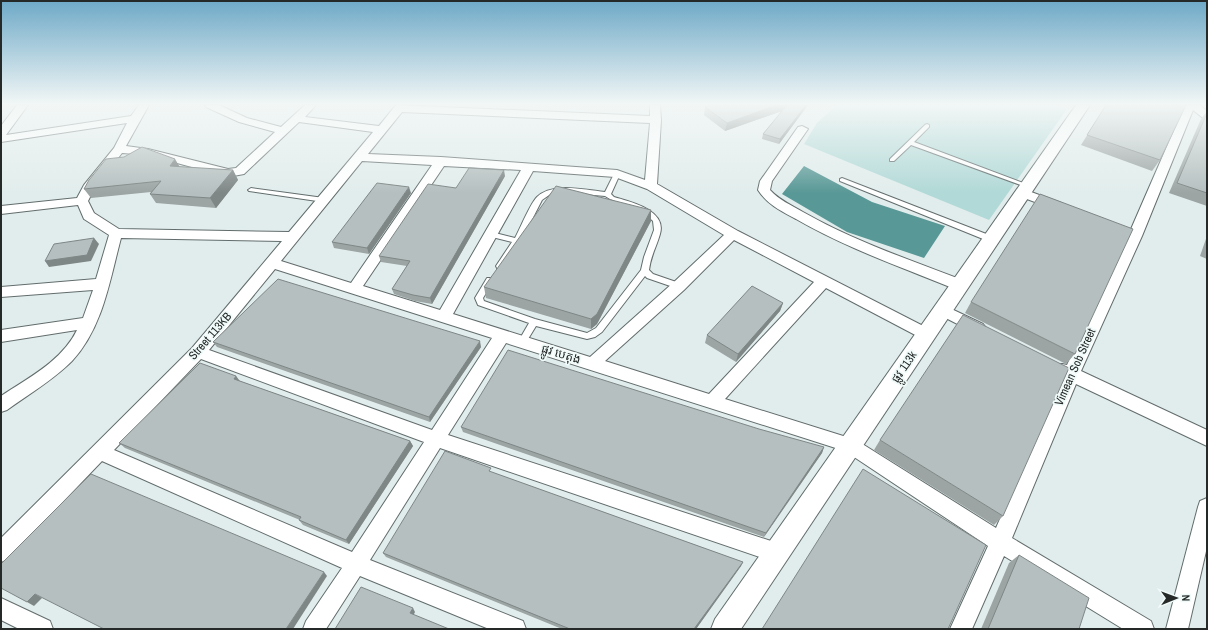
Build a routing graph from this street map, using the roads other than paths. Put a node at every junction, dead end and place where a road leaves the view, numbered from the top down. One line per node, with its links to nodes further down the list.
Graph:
1 (32, 134): 10 (street)
2 (127, 134): 12 (street)
3 (280, 134): 12 (street)
4 (378, 134): 13 (street, Street 113KB)
5 (655, 134): 19 (street)
6 (798, 134): 37 (street)
7 (919, 134): 11 (lane)
8 (1062, 134): 20 (street, ផ្លូវ 113k)
9 (1176, 134): 53 (street, Vimean Sob Street)
10 (1, 139)
11 (910, 143): 14 (lane); 20 (lane)
12 (119, 148): 24 (street)
13 (359, 157): 15 (street); 23 (street, Street 113KB)
14 (892, 160)
15 (441, 161): 16 (street); 39 (street)
16 (529, 167): 17 (street); 28 (street)
17 (617, 174): 19 (street); 22 (lane)
18 (842, 180): 31 (lane)
19 (651, 186): 29 (street)
20 (1026, 189): 26 (street); 31 (street, ផ្លូវ 113k)
21 (251, 190): 23 (lane)
22 (607, 194): 32 (lane); 34 (lane)
23 (324, 200): 30 (street, Street 113KB)
24 (82, 201): 25 (street); 27 (street)
25 (1, 210)
26 (1070, 211)
27 (116, 233): 30 (street); 36 (street)
28 (491, 234): 32 (lane); 42 (street)
29 (733, 234): 35 (street); 38 (street)
30 (293, 237): 33 (street, Street 113KB)
31 (991, 239): 37 (street, ផ្លូវ 113k)
32 (517, 241): 43 (lane)
33 (272, 263): 39 (street, ផ្លូវ បេតុង); 50 (street, Street 113KB)
34 (645, 271): 38 (lane); 43 (lane)
35 (824, 281): 45 (street); 54 (street)
36 (101, 284): 40 (street); 44 (street)
37 (960, 285): 41 (street, ផ្លូវ 113k)
38 (679, 286): 51 (street)
39 (354, 289): 42 (street, ផ្លូវ បេតុង)
40 (1, 292)
41 (943, 310): 45 (street, ផ្លូវ 113k); 46 (street)
42 (444, 317): 48 (street, ផ្លូវ បេតុង)
43 (534, 322): 49 (lane)
44 (89, 323): 47 (street); 55 (street)
45 (926, 334): 58 (street, ផ្លូវ 113k)
46 (993, 335)
47 (1, 336)
48 (502, 336): 49 (street, ផ្លូវ បេតុង); 57 (street)
49 (522, 342): 51 (street, ផ្លូវ បេតុង)
50 (198, 352): 57 (street); 59 (street, Street 113KB)
51 (592, 364): 54 (street, ផ្លូវ បេតុង)
52 (1050, 364): 53 (street)
53 (1071, 375): 56 (street); 61 (street, Vimean Sob Street)
54 (712, 402): 58 (street, ផ្លូវ បេតុង)
55 (1, 405)
56 (1207, 438)
57 (437, 439): 63 (street); 64 (street)
58 (850, 445): 61 (street, ផ្លូវ បេតុង); 63 (street, ផ្លូវ 113k)
59 (100, 452): 62 (street, Street 113KB); 64 (street)
60 (1207, 507): 72 (street)
61 (1000, 542): 70 (street, Vimean Sob Street); 71 (street, ផ្លូវ បេតុង)
62 (1, 552)
63 (777, 553): 69 (street, ផ្លូវ 113k)
64 (356, 564): 67 (street); 68 (street)
65 (1, 609): 66 (street)
66 (42, 629)
67 (314, 629)
68 (515, 629)
69 (725, 629)
70 (961, 629)
71 (1143, 629)
72 (1177, 629)

